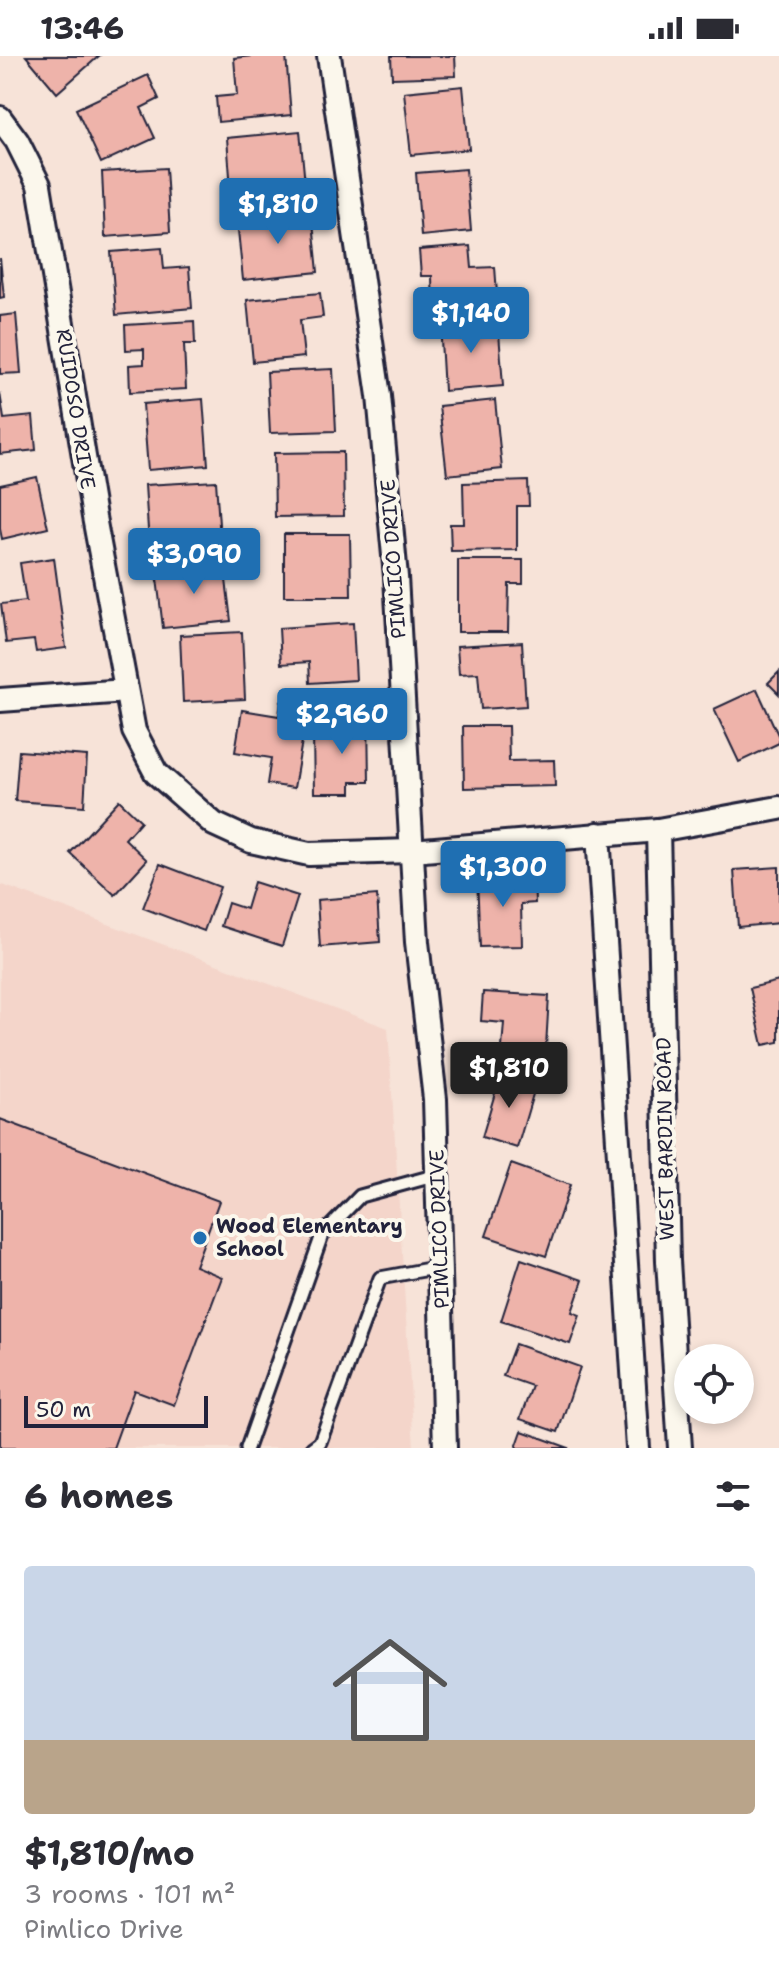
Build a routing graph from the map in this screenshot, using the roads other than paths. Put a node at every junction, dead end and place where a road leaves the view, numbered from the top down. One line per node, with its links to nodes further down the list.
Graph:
1 (329, 56): 8 (street, PIMLICO DRIVE)
2 (0, 118): 3 (street, RUIDOSO DRIVE)
3 (126, 691): 4 (street); 8 (street, RUIDOSO DRIVE)
4 (0, 700)
5 (779, 808): 6 (street, RUIDOSO DRIVE)
6 (658, 830): 7 (street, RUIDOSO DRIVE); 15 (street, WEST BARDIN ROAD)
7 (598, 834): 8 (street, RUIDOSO DRIVE); 14 (street, WEST BARDIN ROAD)
8 (412, 851): 9 (street, PIMLICO DRIVE)
9 (437, 1175): 10 (street, PIMLICO DRIVE); 11 (lane)
10 (440, 1267): 12 (lane); 13 (street, PIMLICO DRIVE)
11 (247, 1448)
12 (312, 1448)
13 (445, 1448)
14 (638, 1448)
15 (680, 1448)

